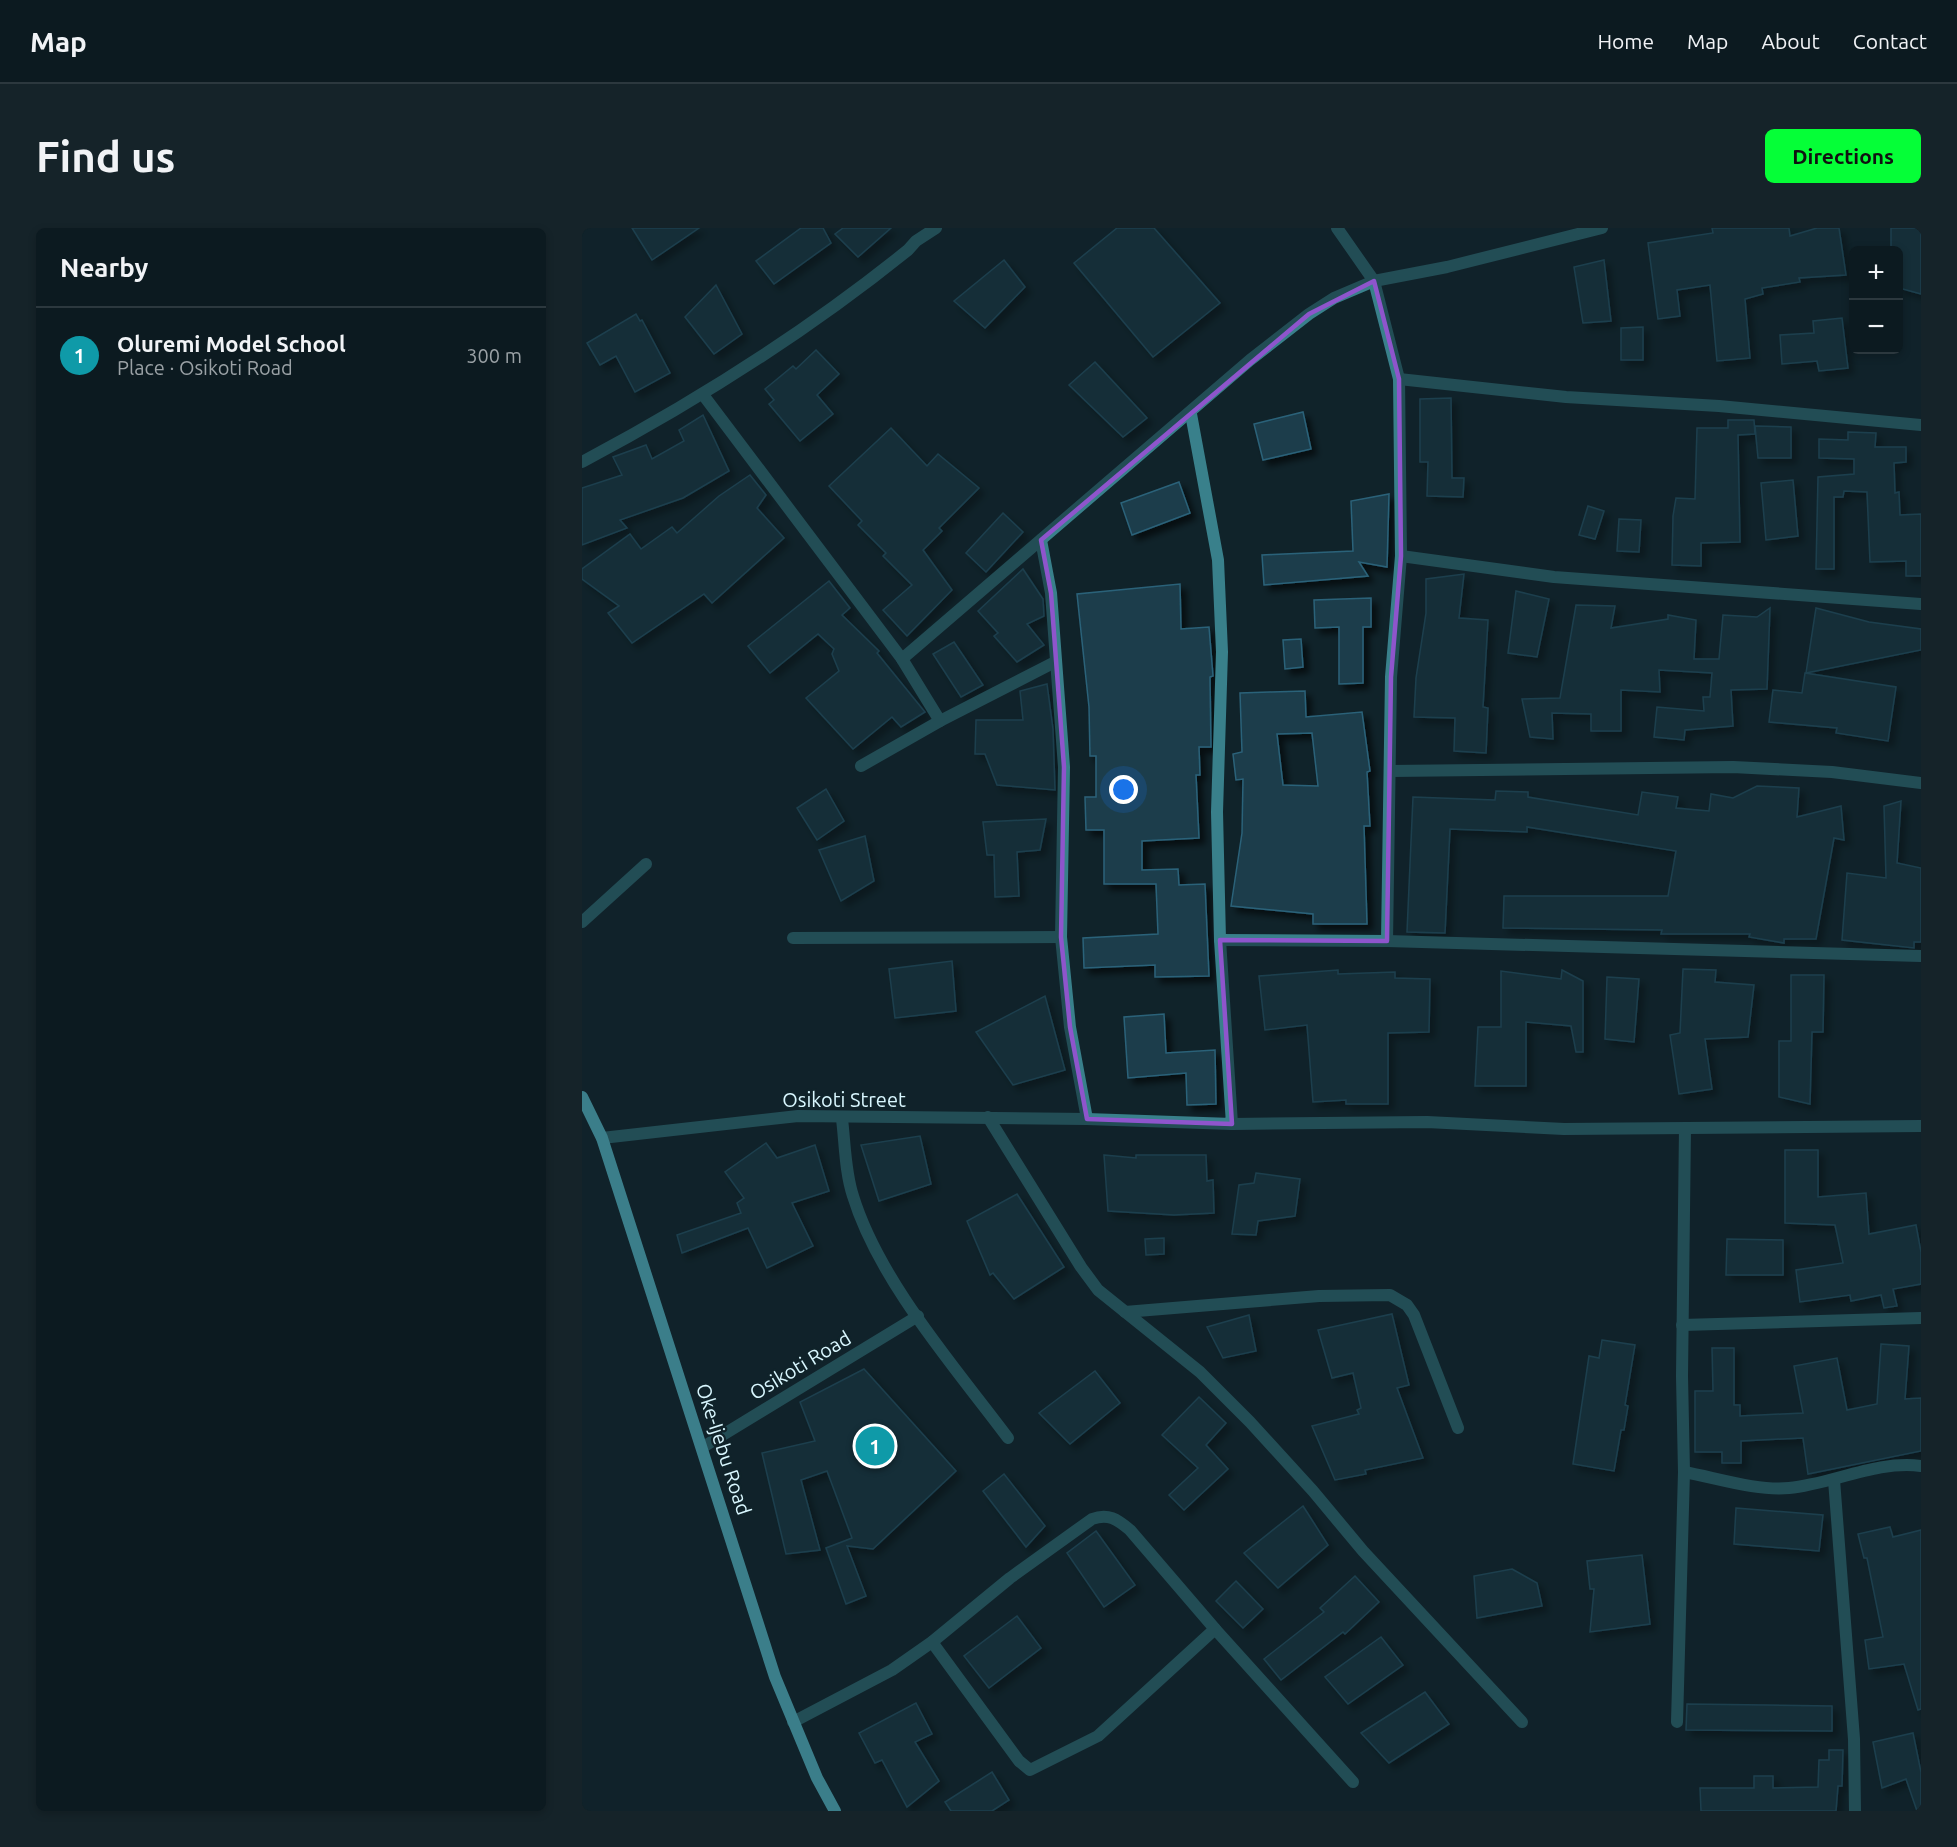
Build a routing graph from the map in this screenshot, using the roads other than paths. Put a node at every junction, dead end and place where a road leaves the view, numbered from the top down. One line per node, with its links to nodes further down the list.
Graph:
1 (936, 228): 4 (street)
2 (1337, 228): 5 (street)
3 (1602, 228): 5 (street)
4 (916, 234): 7 (street)
5 (1374, 281): 6 (street); 8 (street)
6 (1399, 380): 9 (street); 12 (street)
7 (704, 396): 10 (street); 14 (street)
8 (1191, 414): 11 (street); 24 (street)
9 (1921, 425)
10 (582, 462)
11 (1041, 540): 14 (street); 15 (street)
12 (1401, 556): 13 (street); 18 (street)
13 (1921, 604)
14 (902, 659): 16 (street)
15 (1055, 662): 16 (street); 22 (street)
16 (939, 721): 17 (street)
17 (861, 766)
18 (1390, 771): 19 (street); 25 (street)
19 (1921, 783)
20 (646, 864): 21 (street)
21 (582, 922)
22 (1061, 937): 23 (street); 30 (street)
23 (793, 938)
24 (1220, 940): 25 (street); 31 (street)
25 (1387, 941): 26 (street)
26 (1921, 956)
27 (582, 1097): 34 (main road, Oke-Ijebu Road)
28 (988, 1118): 29 (street, Osikoti Street); 30 (street, Osikoti Street); 35 (street)
29 (842, 1119): 34 (street, Osikoti Street); 36 (street)
30 (1087, 1119): 31 (street, Osikoti Street)
31 (1232, 1124): 33 (street, Osikoti Street)
32 (1921, 1126): 33 (street, Osikoti Street)
33 (1685, 1128): 38 (street)
34 (602, 1138): 41 (main road, Oke-Ijebu Road)
35 (1125, 1312): 39 (street); 48 (street)
36 (918, 1316): 40 (street); 41 (street, Osikoti Road)
37 (1921, 1318): 38 (street)
38 (1682, 1325): 43 (street)
39 (1458, 1428)
40 (1008, 1438)
41 (703, 1447): 47 (main road, Oke-Ijebu Road)
42 (1921, 1466): 44 (street)
43 (1684, 1472): 44 (street); 49 (street)
44 (1834, 1480): 52 (street)
45 (1215, 1629): 46 (street); 46 (street); 50 (street)
46 (932, 1642): 47 (street)
47 (793, 1722): 51 (main road, Oke-Ijebu Road)
48 (1522, 1722)
49 (1677, 1722)
50 (1353, 1782)
51 (835, 1811)
52 (1855, 1811)

